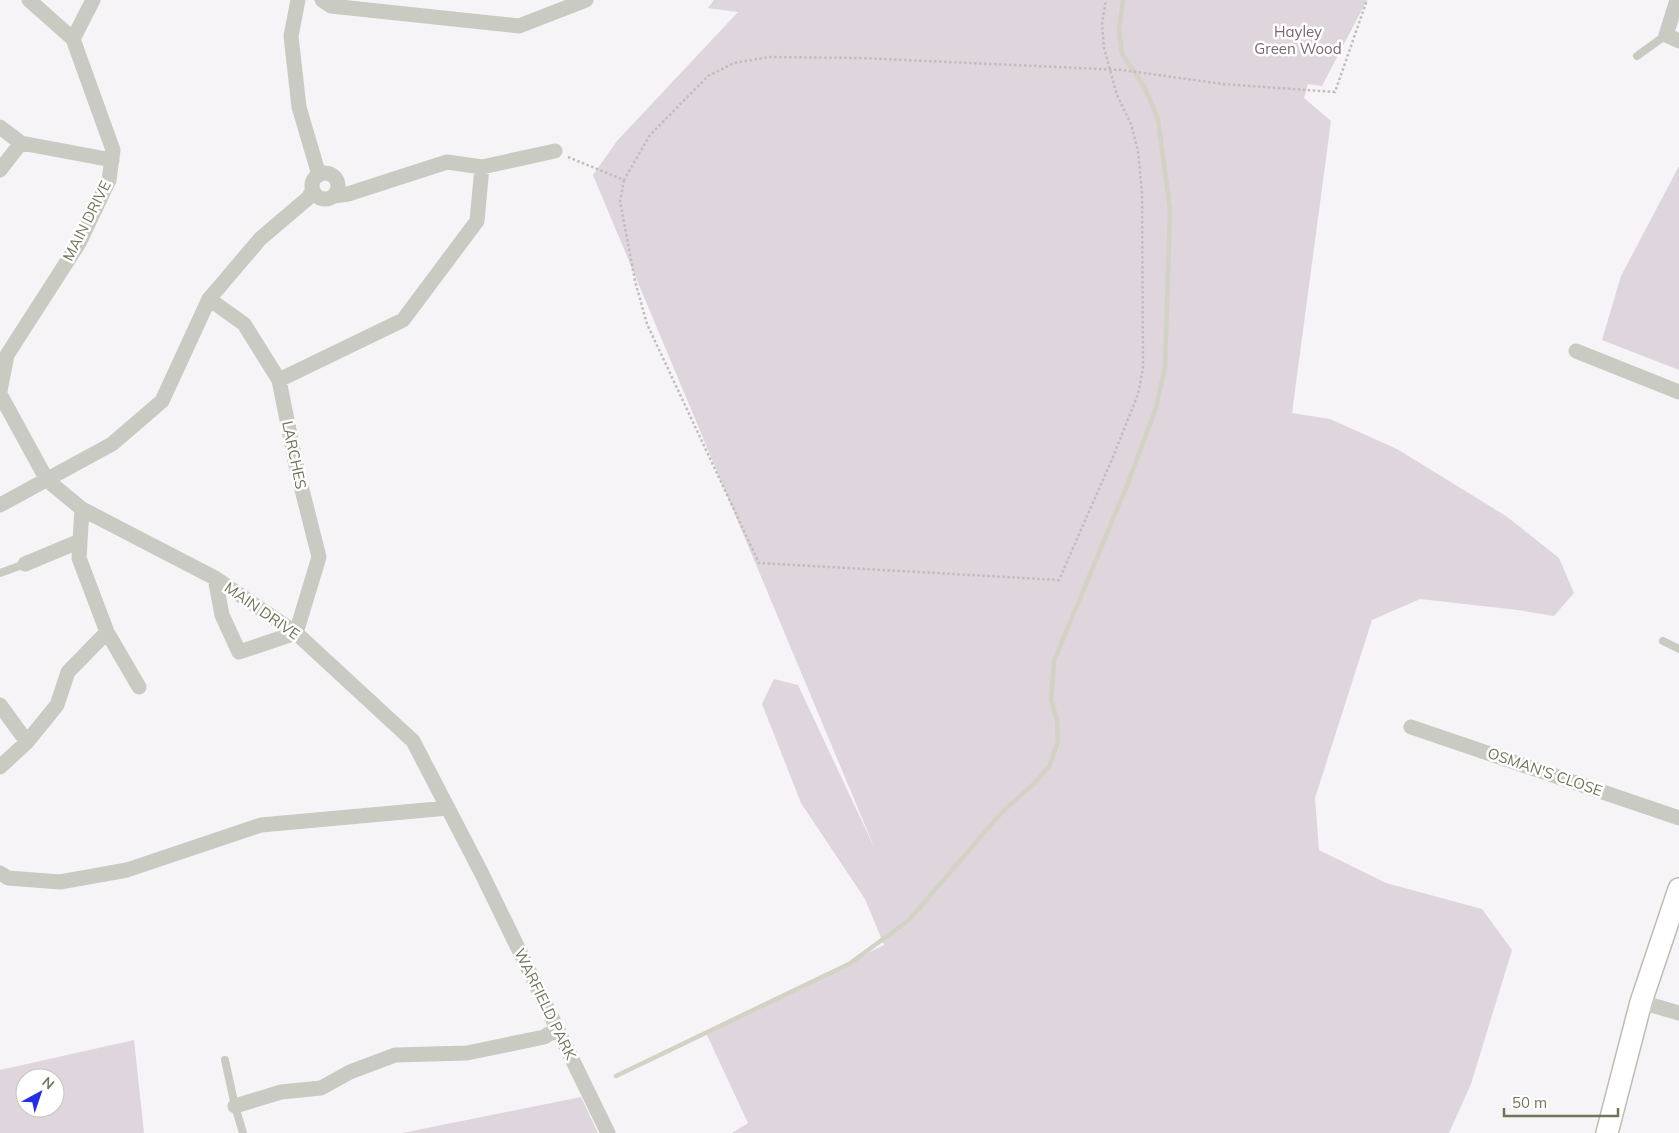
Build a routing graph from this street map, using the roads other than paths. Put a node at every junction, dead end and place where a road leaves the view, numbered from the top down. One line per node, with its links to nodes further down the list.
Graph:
1 (29, 0): 8 (street, MAIN DRIVE)
2 (94, 0): 8 (street)
3 (298, 0): 16 (street)
4 (322, 0): 5 (street)
5 (586, 0)
6 (1677, 0): 7 (street)
7 (1672, 38): 9 (lane)
8 (73, 39): 13 (street, MAIN DRIVE)
9 (1638, 56)
10 (0, 128): 11 (street)
11 (21, 142): 13 (street); 15 (street)
12 (555, 151): 14 (street)
13 (112, 160): 22 (street, MAIN DRIVE)
14 (482, 167): 17 (street); 21 (street)
15 (0, 170)
16 (319, 175): 17 (street); 18 (street)
17 (340, 191): 18 (street)
18 (313, 195): 19 (street)
19 (209, 300): 21 (street, LARCHES); 25 (street)
20 (1576, 351): 23 (street)
21 (279, 380): 33 (street, LARCHES)
22 (0, 391)
23 (1679, 392)
24 (0, 394): 25 (street, MAIN DRIVE)
25 (47, 480): 26 (street); 27 (street, MAIN DRIVE)
26 (0, 505)
27 (82, 509): 28 (street); 31 (street, MAIN DRIVE)
28 (80, 541): 29 (street); 32 (street)
29 (25, 564): 30 (lane)
30 (0, 573)
31 (215, 578): 33 (street, MAIN DRIVE); 33 (street)
32 (108, 632): 36 (street); 39 (street)
33 (296, 633): 41 (street, MAIN DRIVE)
34 (1663, 641): 35 (lane)
35 (1679, 649)
36 (139, 687)
37 (0, 705): 39 (street)
38 (1411, 727): 42 (street, OSMAN'S CLOSE)
39 (27, 742): 40 (street)
40 (0, 767)
41 (448, 808): 43 (street); 44 (street, MAIN DRIVE)
42 (1679, 818)
43 (0, 874)
44 (482, 874): 48 (street, WARFIELD PARK)
45 (1679, 889): 46 (main road)
46 (1642, 1002): 47 (street); 53 (main road)
47 (1679, 1013)
48 (557, 1029): 50 (street); 52 (street, WARFIELD PARK)
49 (225, 1060): 50 (lane)
50 (235, 1106): 51 (lane)
51 (243, 1133)
52 (608, 1133)
53 (1606, 1133)

